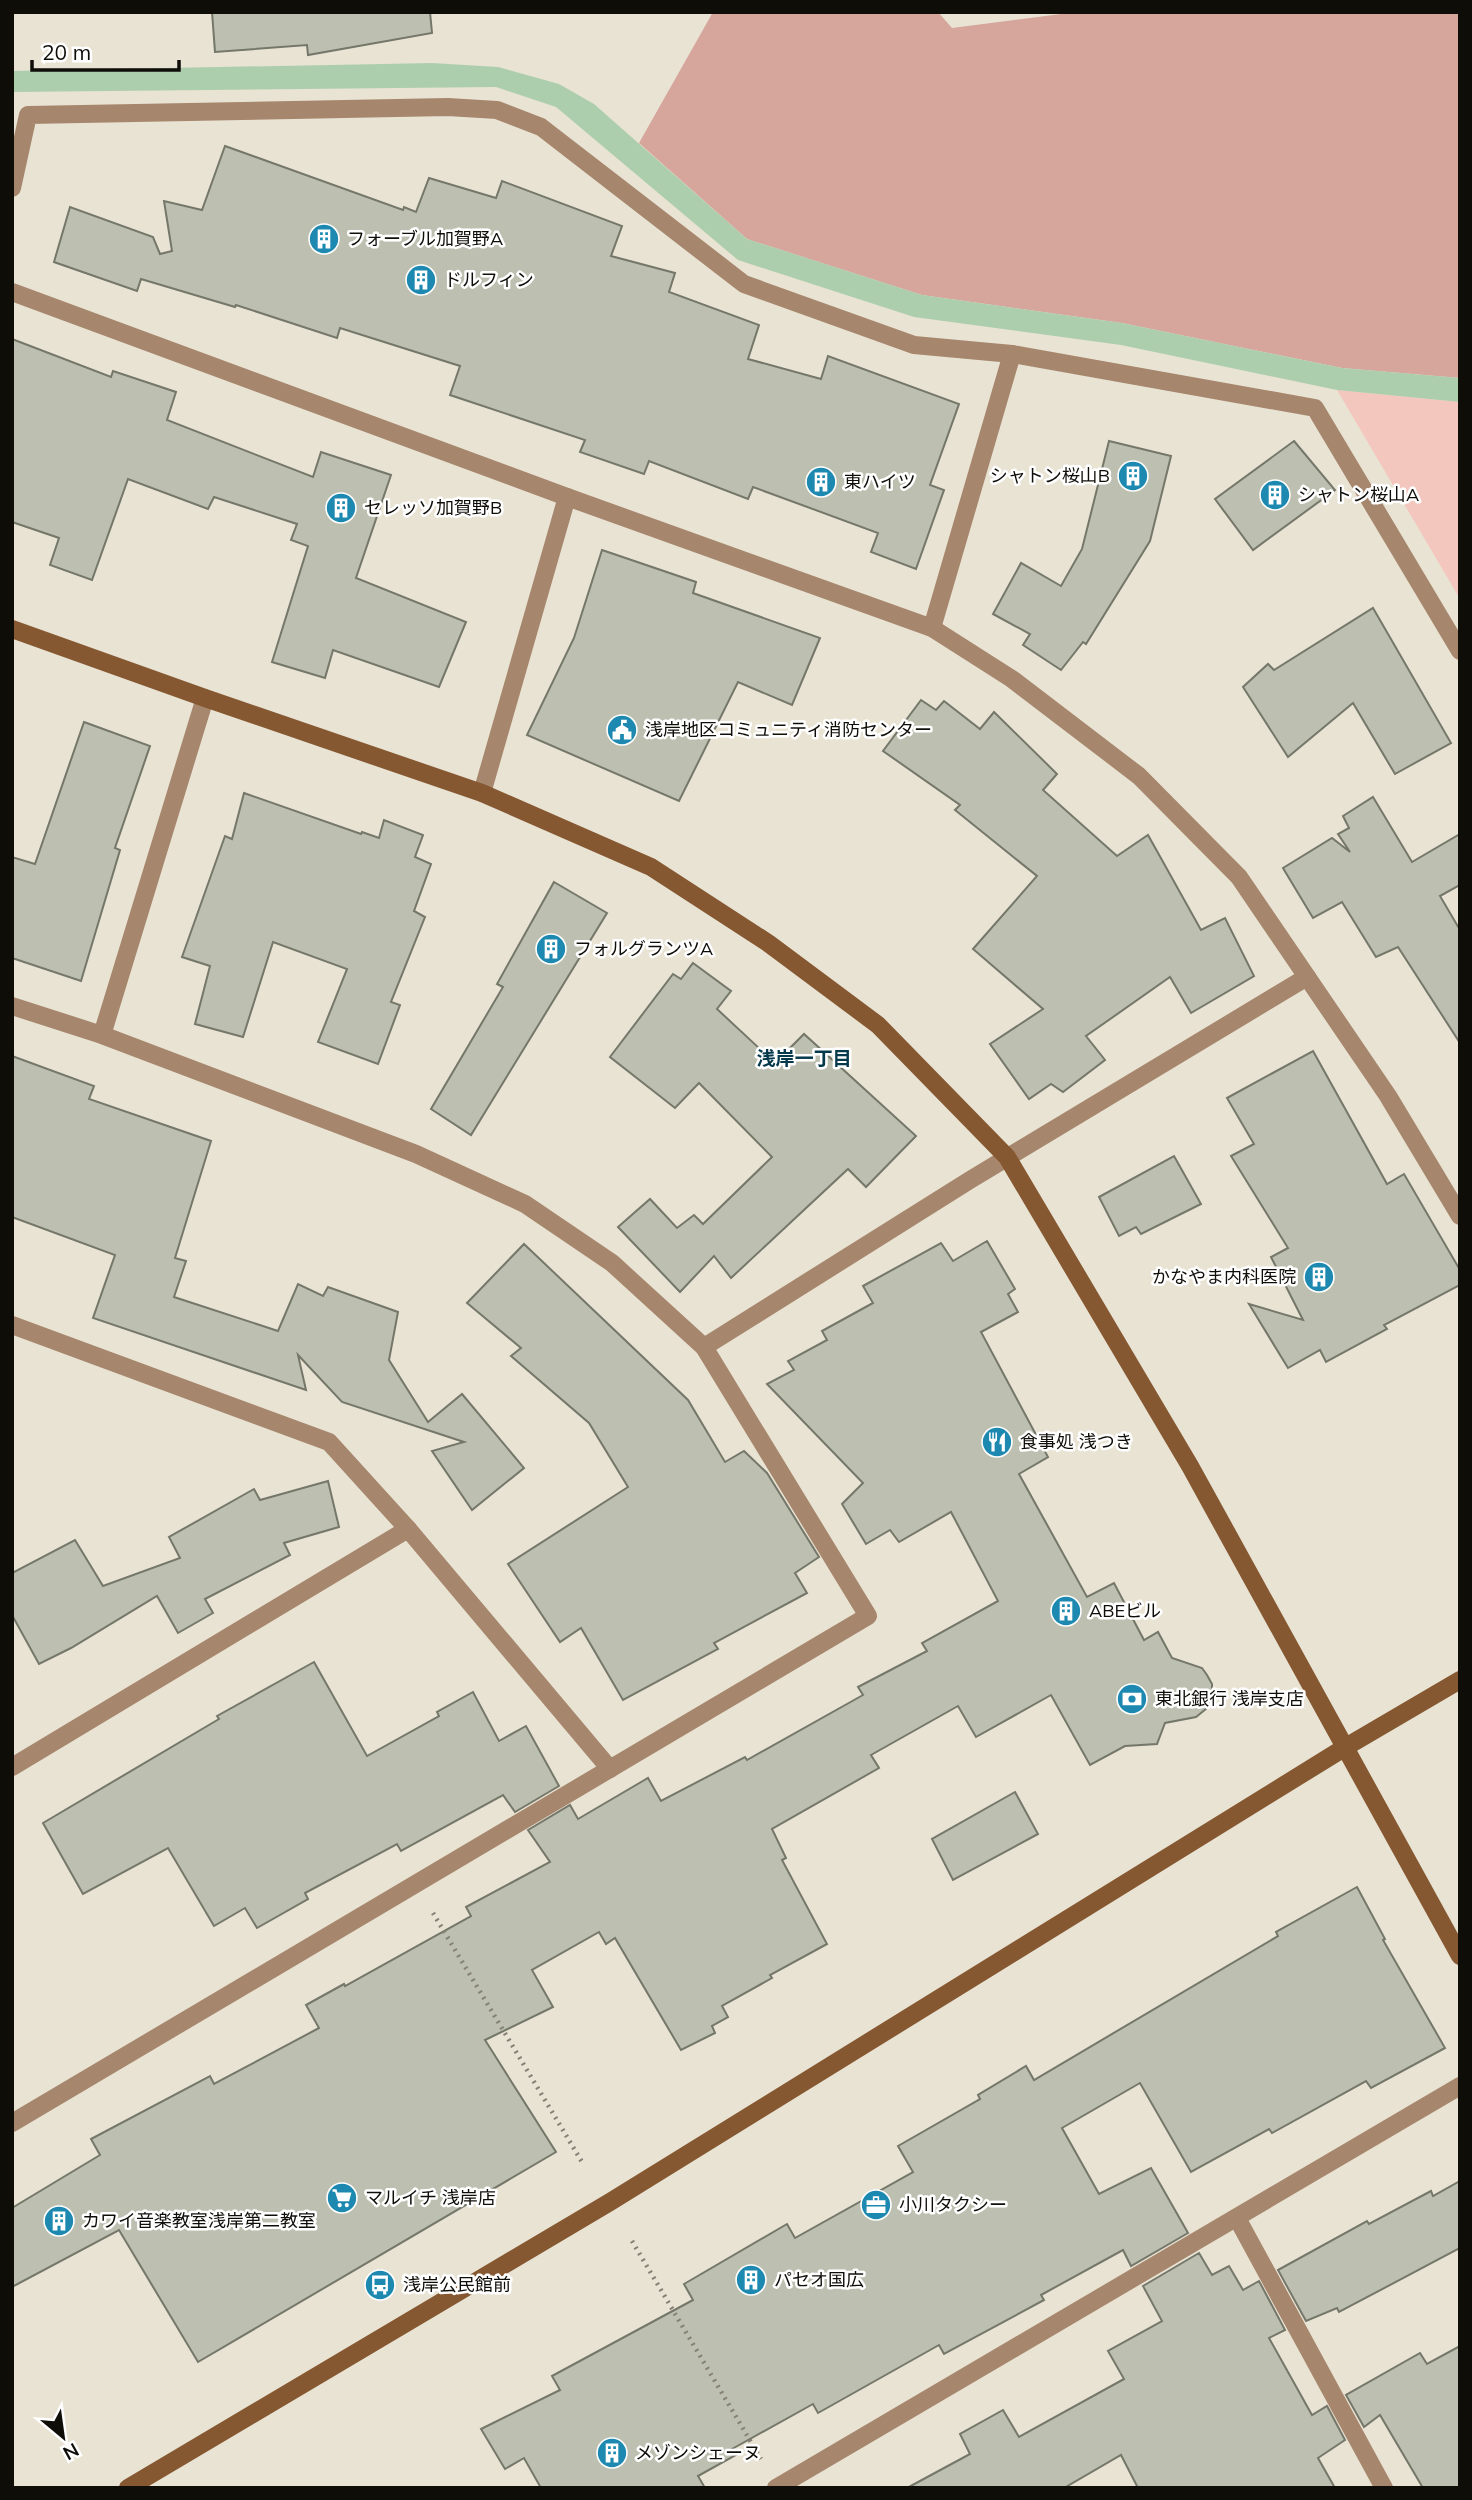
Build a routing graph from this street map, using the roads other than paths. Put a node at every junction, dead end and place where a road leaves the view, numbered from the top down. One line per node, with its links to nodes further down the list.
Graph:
1 (12, 188): 3 (street)
2 (12, 292): 4 (street)
3 (1012, 354): 5 (street); 7 (street)
4 (568, 497): 5 (street); 9 (street)
5 (932, 628): 10 (street)
6 (12, 629): 8 (street)
7 (1460, 651)
8 (205, 698): 9 (street); 12 (street)
9 (482, 793): 13 (street)
10 (1307, 977): 13 (street); 14 (street)
11 (12, 1006): 12 (street)
12 (102, 1035): 16 (street)
13 (1007, 1157): 16 (street); 19 (street)
14 (1460, 1216)
15 (12, 1325): 17 (street)
16 (704, 1347): 21 (street)
17 (408, 1529): 20 (street); 21 (street)
18 (1460, 1680): 19 (street)
19 (1344, 1748): 22 (street); 28 (street)
20 (12, 1767)
21 (610, 1769): 24 (street)
22 (1460, 1956)
23 (1460, 2086): 25 (street)
24 (12, 2123)
25 (1237, 2218): 26 (street); 27 (street)
26 (1377, 2485)
27 (777, 2487)
28 (128, 2488)

